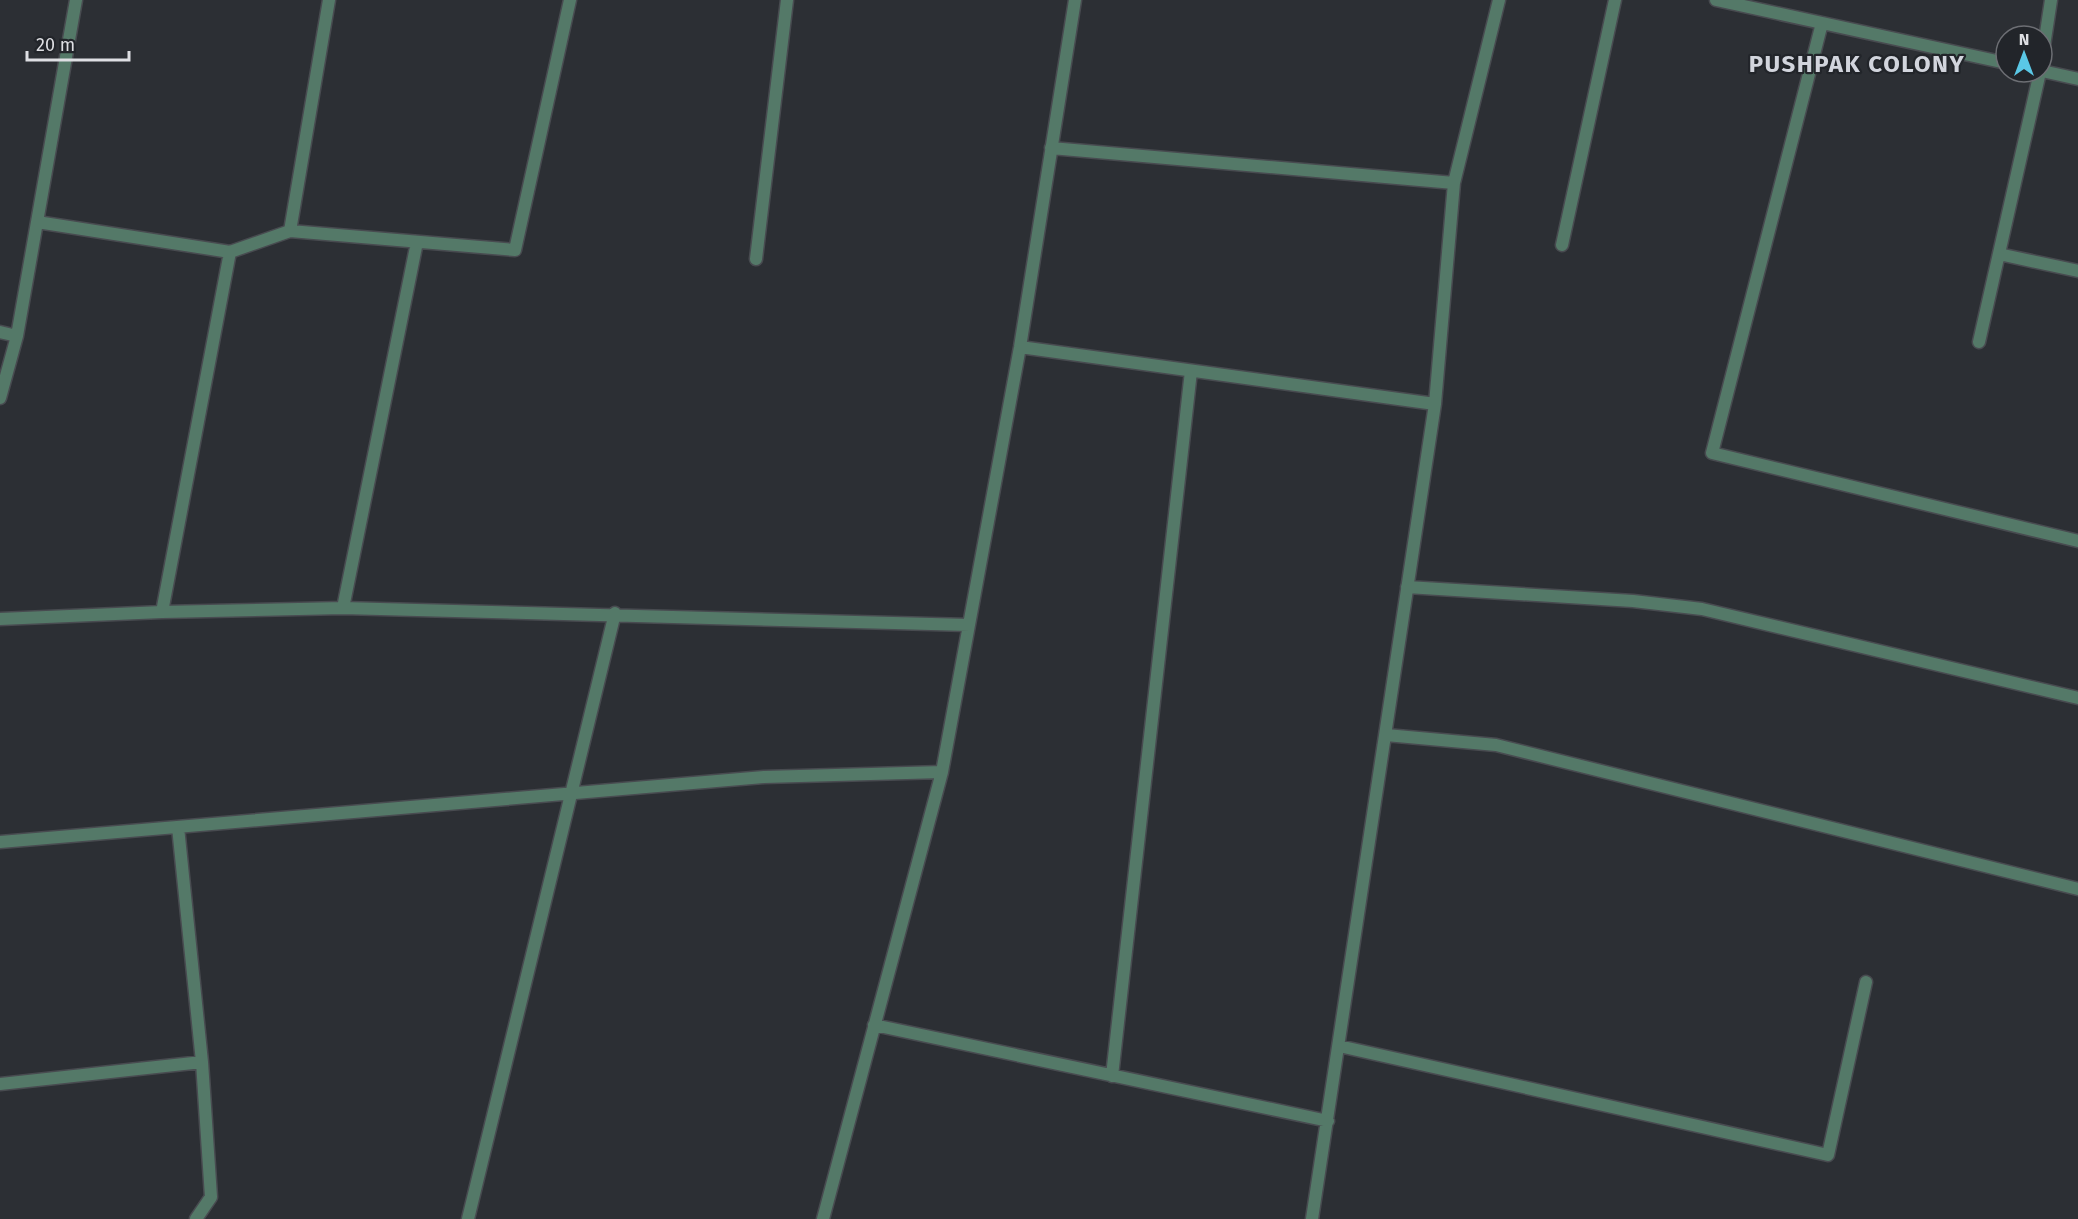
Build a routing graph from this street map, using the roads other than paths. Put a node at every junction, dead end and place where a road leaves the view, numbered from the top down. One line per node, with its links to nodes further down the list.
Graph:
1 (76, 0): 18 (street)
2 (329, 0): 19 (street)
3 (570, 0): 20 (street)
4 (787, 0): 24 (street)
5 (1075, 0): 16 (street)
6 (1499, 0): 17 (street)
7 (1615, 0): 21 (street)
8 (1716, 0): 10 (street)
9 (2051, 0): 11 (street)
10 (1822, 23): 12 (street); 33 (street)
11 (2047, 24)
12 (1994, 60)
13 (2054, 74): 14 (street)
14 (2078, 79)
15 (2038, 84): 23 (street)
16 (1051, 148): 17 (street); 29 (street)
17 (1454, 183): 32 (street)
18 (37, 222): 22 (street); 27 (street)
19 (290, 231): 20 (street); 22 (street)
20 (417, 242): 35 (street)
21 (1562, 245)
22 (230, 252): 36 (street)
23 (1999, 254): 25 (street); 28 (street)
24 (756, 259)
25 (2078, 271)
26 (0, 332): 27 (street)
27 (17, 336): 31 (street)
28 (1979, 342)
29 (1020, 347): 30 (street); 39 (street)
30 (1191, 371): 32 (street); 51 (street)
31 (0, 398)
32 (1435, 404): 34 (street)
33 (2078, 541)
34 (1407, 587): 40 (street); 41 (street)
35 (343, 608): 36 (street); 37 (street)
36 (162, 612): 38 (street)
37 (615, 614): 39 (street); 43 (street)
38 (0, 619)
39 (969, 625): 42 (street)
40 (2078, 698)
41 (1386, 735): 46 (street); 49 (street)
42 (942, 772): 43 (street); 48 (street)
43 (571, 794): 44 (street); 55 (street)
44 (178, 827): 45 (street); 50 (street)
45 (0, 842)
46 (2078, 889)
47 (1866, 982): 49 (street)
48 (874, 1025): 51 (street); 56 (street)
49 (1339, 1046): 53 (street)
50 (202, 1062): 52 (street); 54 (street)
51 (1112, 1076): 53 (street)
52 (0, 1084)
53 (1328, 1121): 57 (street)
54 (196, 1219)
55 (468, 1219)
56 (823, 1219)
57 (1312, 1219)

